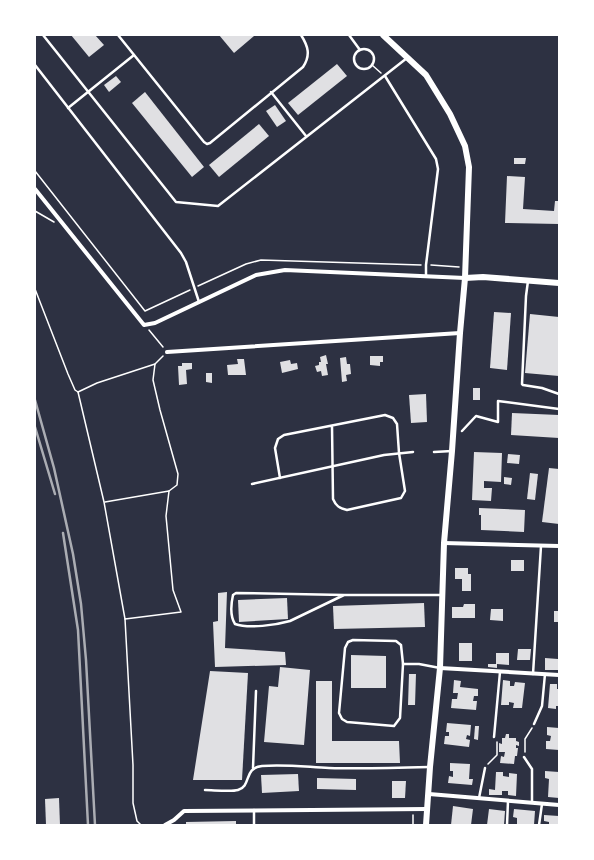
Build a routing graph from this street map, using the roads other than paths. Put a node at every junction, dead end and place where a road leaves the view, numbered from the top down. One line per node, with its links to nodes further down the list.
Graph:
1 (43, 35): 11 (lane)
2 (118, 35): 7 (lane)
3 (301, 35): 12 (lane)
4 (349, 35): 6 (lane)
5 (383, 35): 8 (street)
6 (360, 50): 6 (lane)
7 (134, 55): 11 (lane); 12 (lane)
8 (407, 57): 10 (lane); 17 (street)
9 (35, 65): 13 (lane)
10 (385, 76): 14 (lane); 16 (lane)
11 (88, 92): 13 (lane); 14 (lane)
12 (271, 92): 14 (lane)
13 (68, 108): 20 (lane)
14 (306, 136)
15 (35, 190): 20 (street)
16 (426, 276): 17 (street); 20 (street)
17 (465, 278): 18 (street); 21 (street)
18 (528, 281): 19 (street); 23 (lane)
19 (559, 283)
20 (199, 302)
21 (460, 333): 22 (street); 27 (street)
22 (167, 352)
23 (559, 394)
24 (559, 409): 26 (lane)
25 (332, 426): 30 (lane); 31 (lane); 32 (lane)
26 (462, 431)
27 (452, 451): 29 (lane); 34 (street)
28 (413, 452): 30 (lane)
29 (434, 452)
30 (399, 453): 31 (lane); 31 (lane)
31 (333, 467): 32 (lane)
32 (280, 478): 33 (lane)
33 (252, 484)
34 (444, 543): 35 (street); 38 (street)
35 (541, 545): 36 (street); 42 (lane)
36 (559, 546)
37 (344, 595): 37 (lane); 38 (lane)
38 (442, 595): 40 (street)
39 (403, 664): 39 (lane); 40 (lane)
40 (440, 668): 41 (street); 49 (street)
41 (500, 672): 42 (street); 47 (lane)
42 (533, 674): 43 (street)
43 (545, 674): 44 (street); 46 (lane)
44 (559, 675)
45 (256, 691): 50 (lane)
46 (534, 724)
47 (494, 736)
48 (524, 757): 56 (lane)
49 (430, 767): 50 (lane); 53 (street)
50 (254, 768): 52 (lane)
51 (485, 768): 54 (lane)
52 (205, 790)
53 (428, 794): 54 (street); 60 (street)
54 (480, 798): 55 (street)
55 (508, 801): 56 (street); 64 (lane)
56 (532, 803): 57 (street)
57 (542, 804): 58 (street); 65 (lane)
58 (559, 805)
59 (254, 809): 60 (street); 61 (street); 62 (lane)
60 (427, 809): 63 (street)
61 (165, 825)
62 (254, 825)
63 (426, 825)
64 (507, 825)
65 (539, 825)

